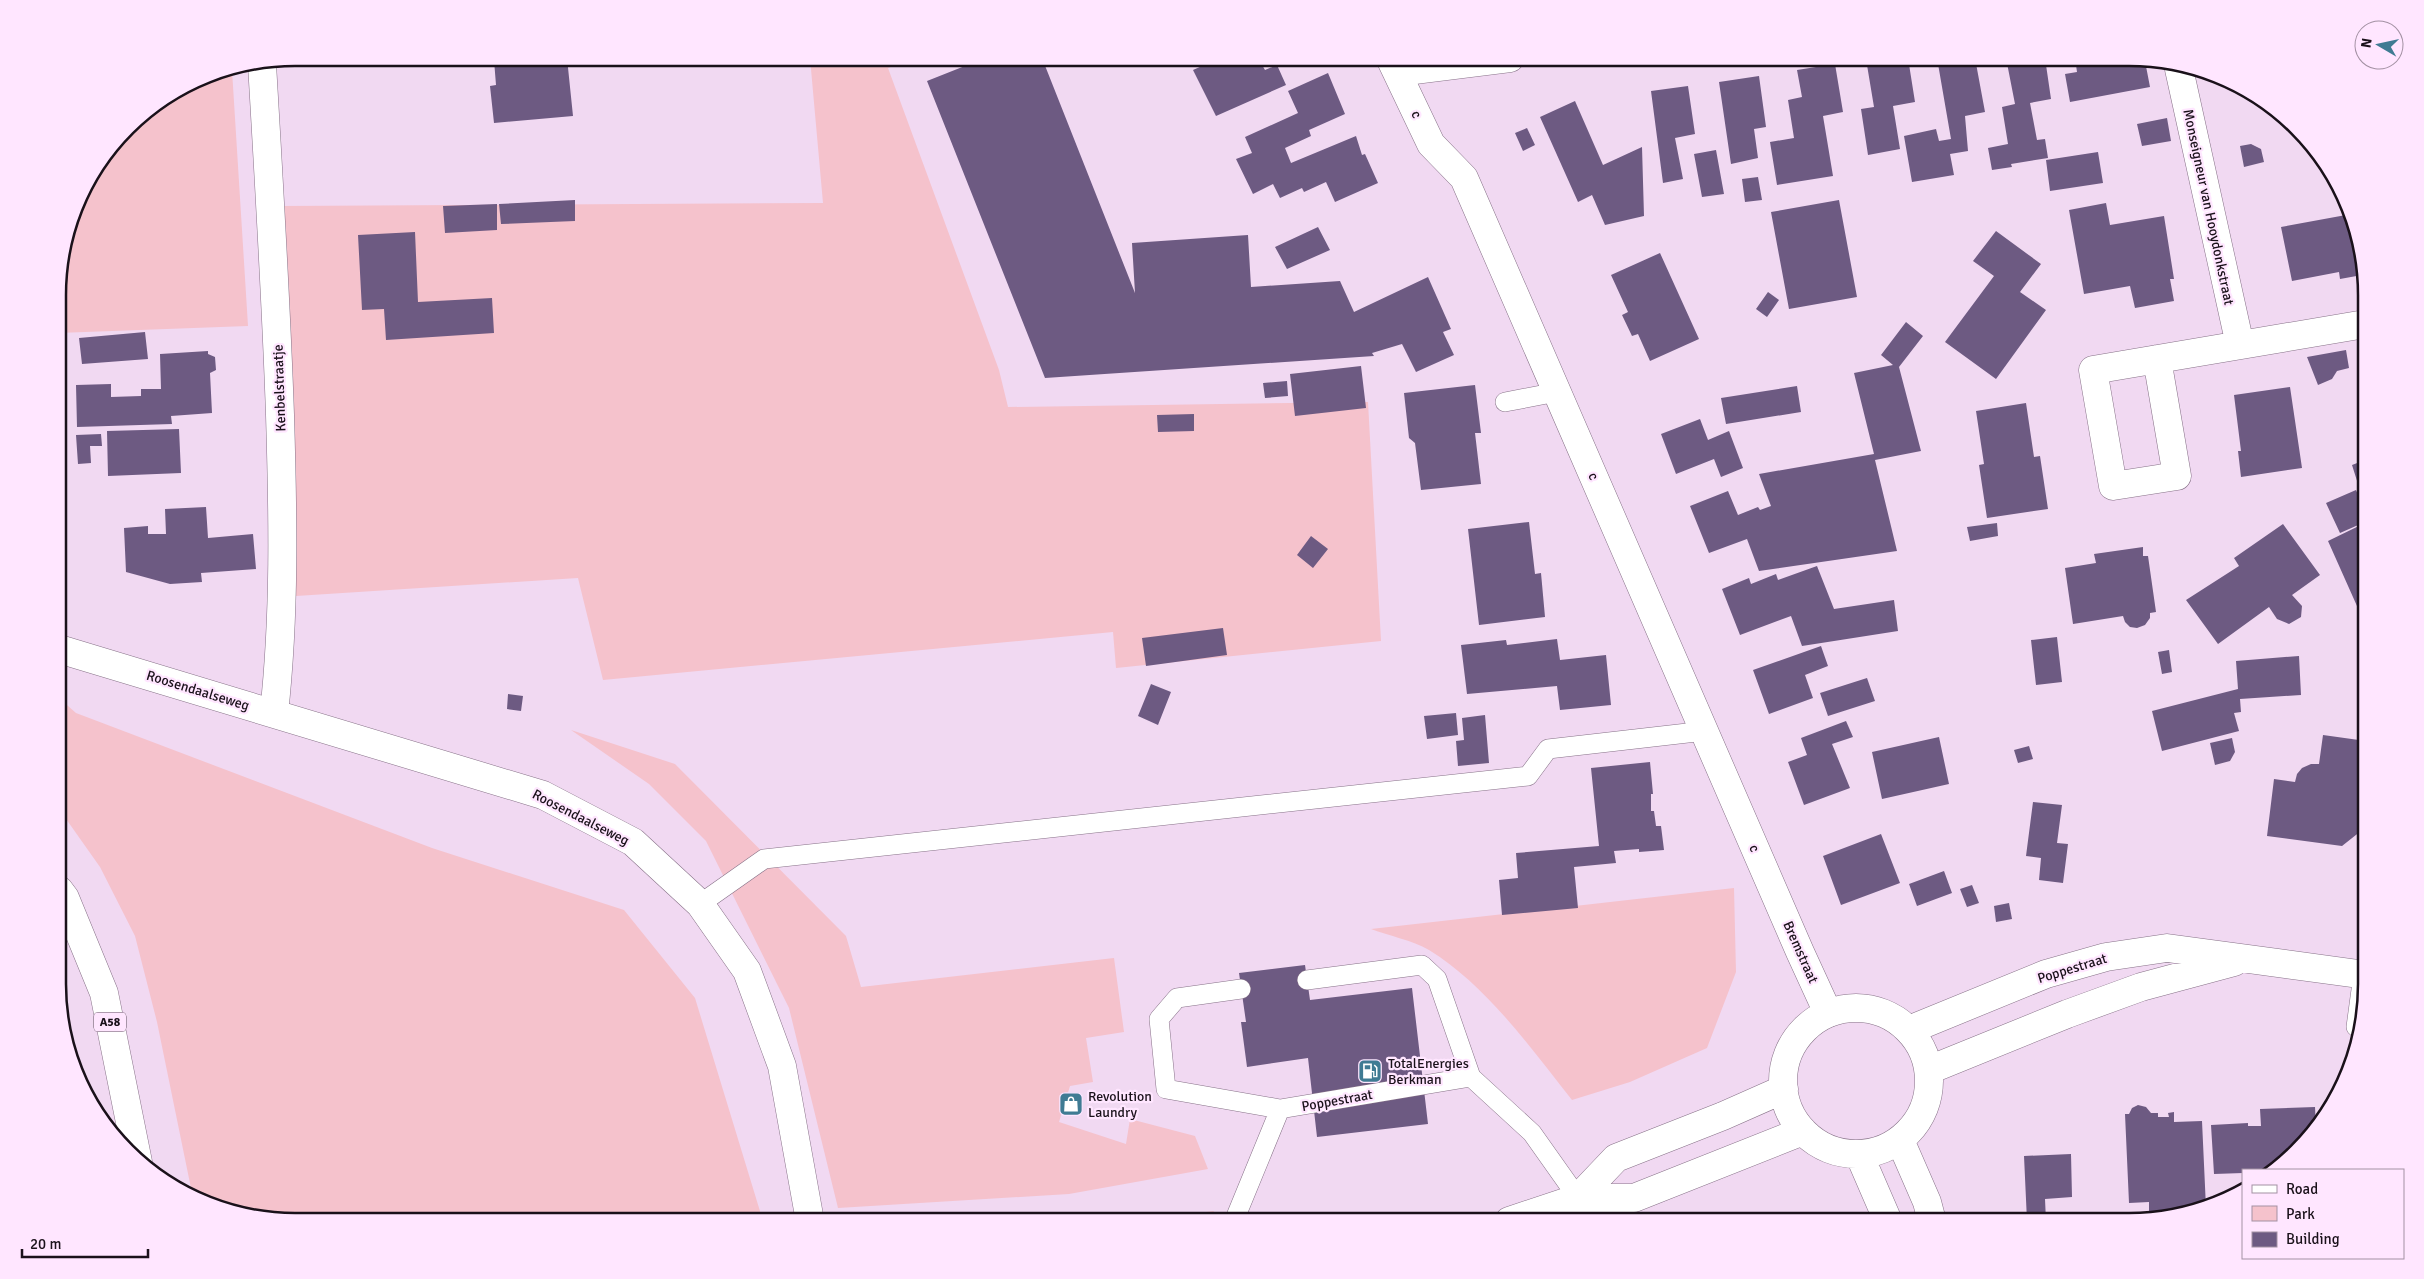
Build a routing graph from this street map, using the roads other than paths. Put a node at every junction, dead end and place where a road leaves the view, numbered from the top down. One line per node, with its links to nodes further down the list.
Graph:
1 (1394, 66): 7 (main road, c)
2 (262, 69): 10 (main road, Kenbelstraatje)
3 (2180, 72): 5 (main road, Monseigneur van Hooydonkstraat)
4 (2358, 325): 5 (main road)
5 (2240, 344): 6 (main road)
6 (2157, 359): 6 (main road)
7 (1557, 392): 8 (lane); 11 (main road, c)
8 (1505, 402)
9 (66, 651): 10 (main road, Roosendaalseweg)
10 (274, 713): 14 (main road, Roosendaalseweg)
11 (1705, 731): 12 (main road, c); 14 (lane)
12 (1774, 890): 19 (main road, Bremstraat)
13 (66, 900): 27 (main road, A58)
14 (700, 904): 30 (main road, Roosendaalseweg)
15 (2243, 960): 16 (main road, Poppestraat); 20 (main road, Poppestraat); 21 (main road, Poppestraat)
16 (2358, 974)
17 (1307, 980): 22 (lane)
18 (1241, 989): 24 (lane, Poppestraat)
19 (1828, 1013): 20 (main road); 23 (main road)
20 (1908, 1030): 21 (main road)
21 (1928, 1070): 26 (main road)
22 (1471, 1077): 24 (lane, Poppestraat); 29 (lane)
23 (1784, 1089): 25 (main road); 29 (main road)
24 (1280, 1109): 31 (lane)
25 (1803, 1131): 28 (main road); 29 (main road)
26 (1900, 1140): 28 (main road); 34 (main road)
27 (135, 1148)
28 (1859, 1154): 33 (main road)
29 (1578, 1198): 32 (main road)
30 (809, 1213)
31 (1237, 1213)
32 (1533, 1213)
33 (1885, 1213)
34 (1930, 1213)

